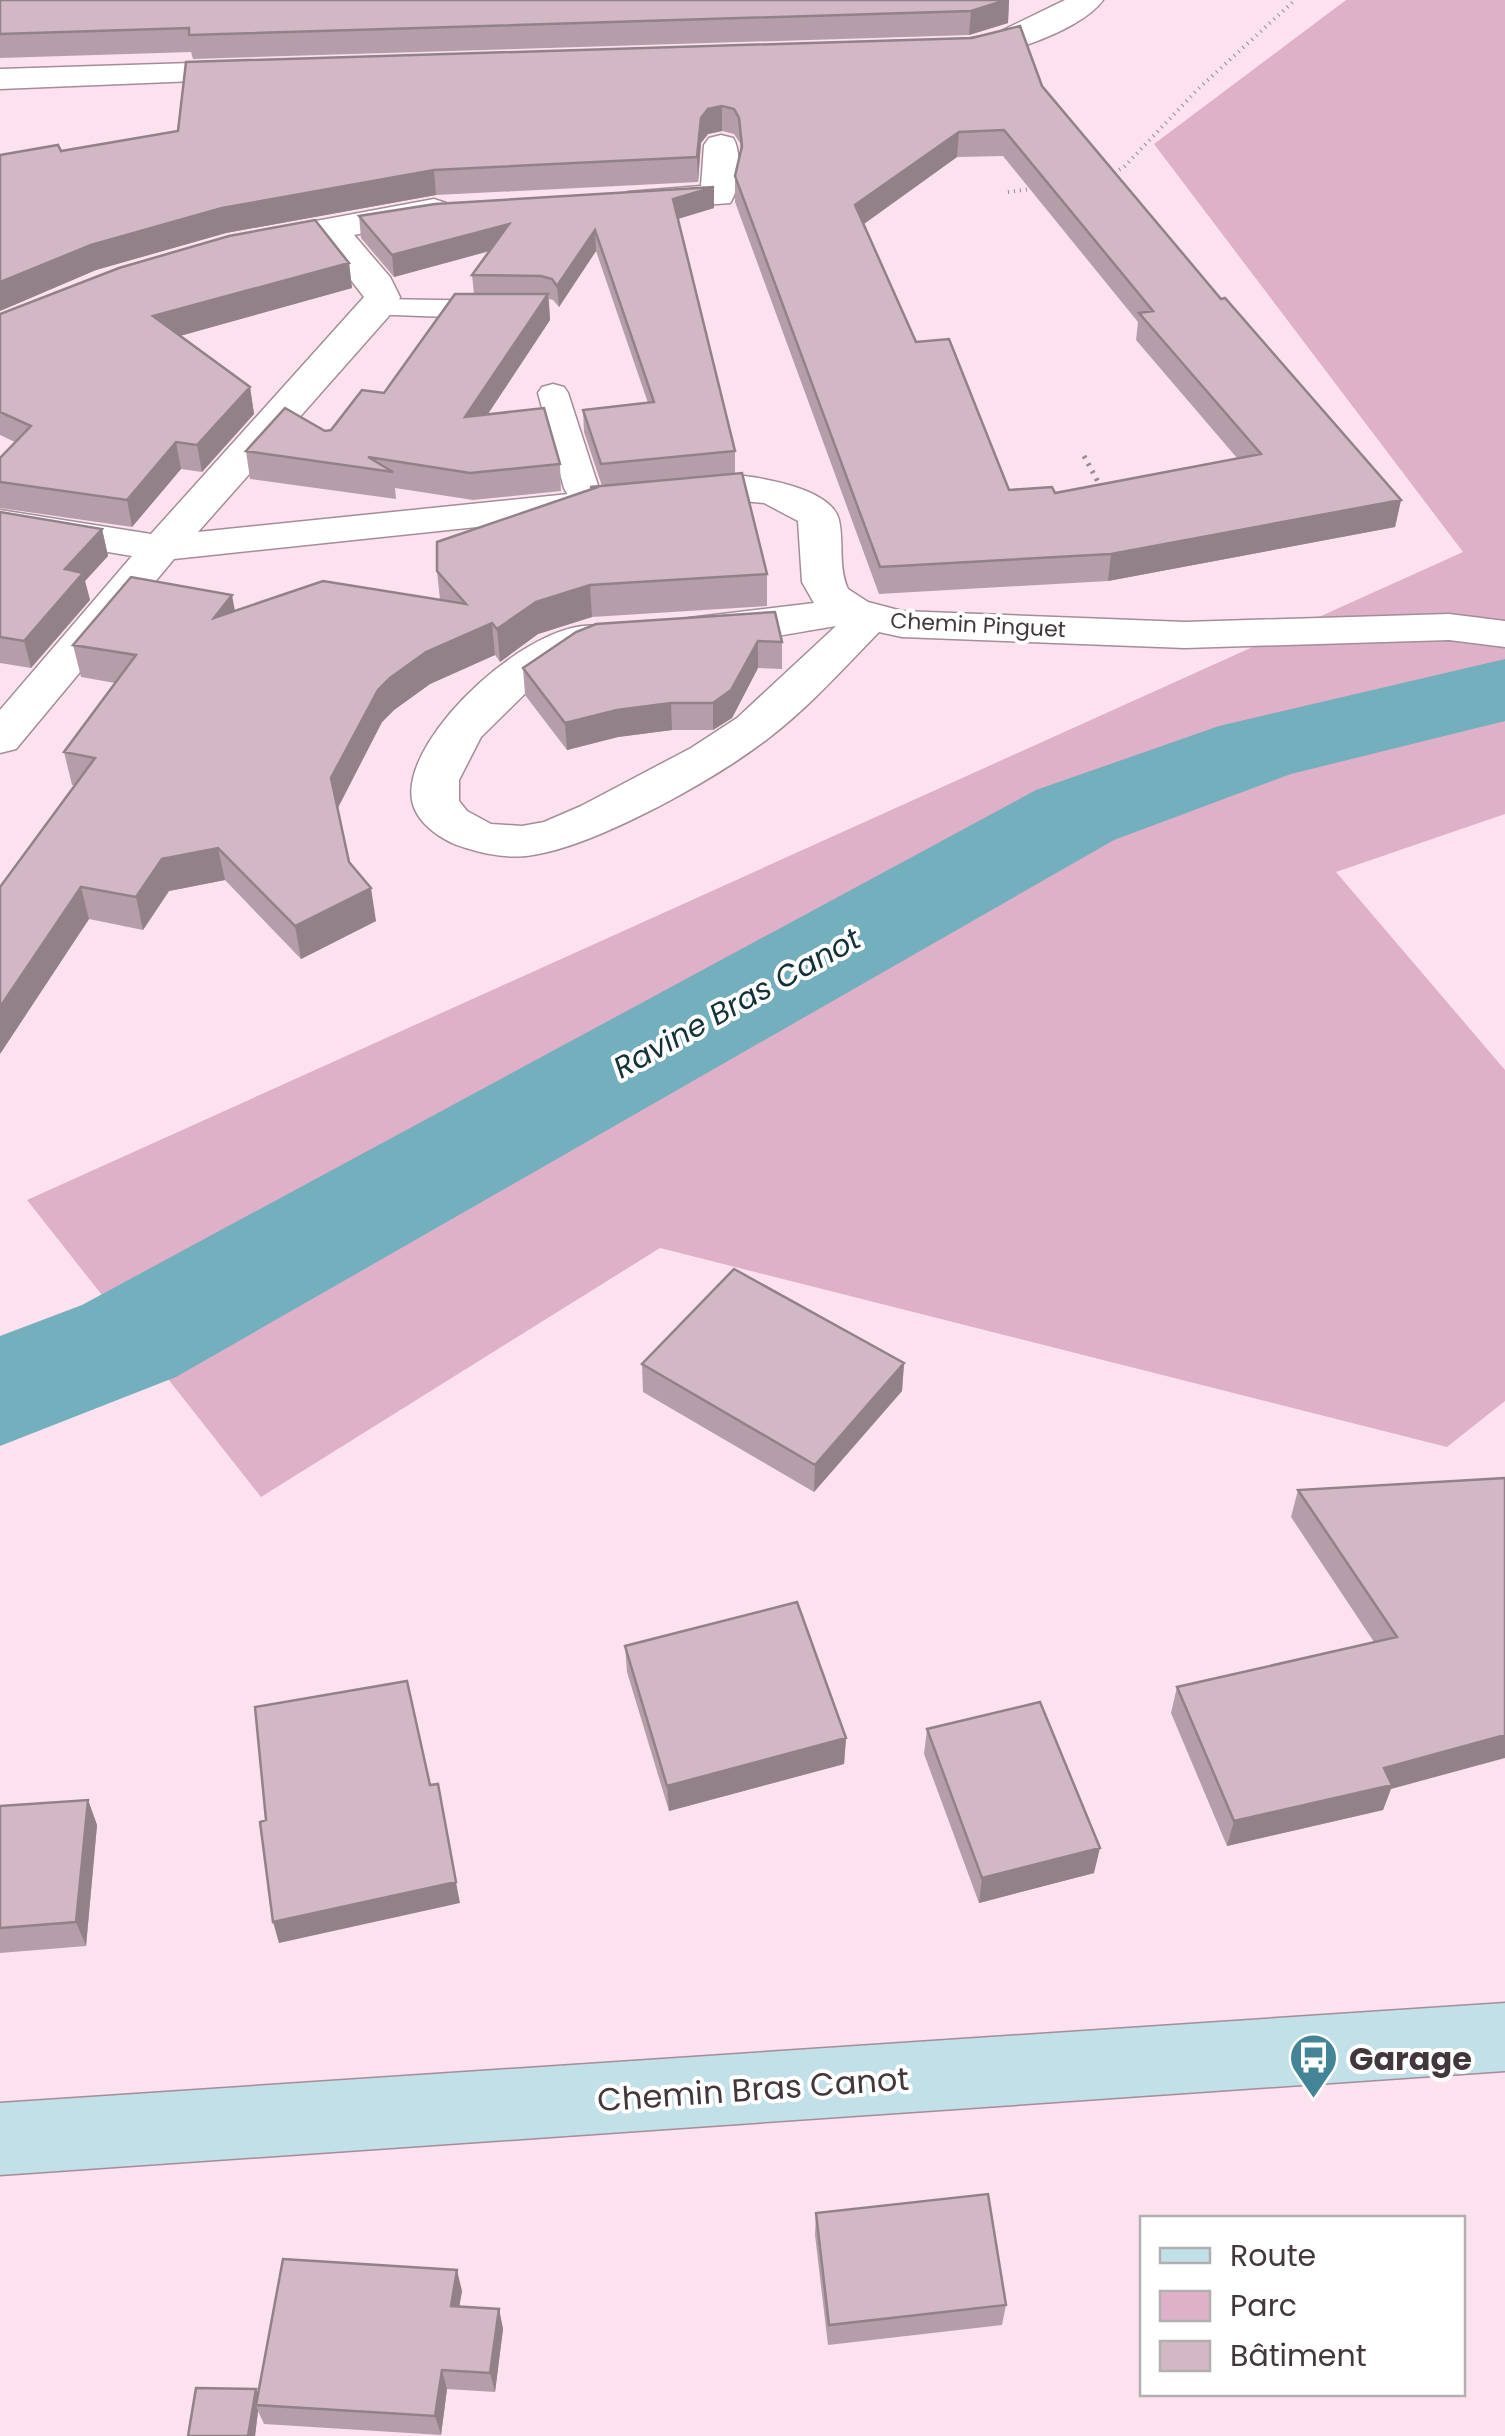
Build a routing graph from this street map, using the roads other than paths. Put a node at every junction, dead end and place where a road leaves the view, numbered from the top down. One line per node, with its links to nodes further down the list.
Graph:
1 (1087, 0): 2 (street)
2 (931, 50)
3 (297, 70): 4 (street)
4 (0, 79)
5 (721, 146): 6 (street)
6 (602, 201)
7 (474, 208): 8 (street)
8 (329, 228): 9 (street); 10 (street)
9 (210, 252)
10 (377, 308): 11 (lane); 15 (street)
11 (524, 310)
12 (552, 393): 13 (lane)
13 (588, 504): 15 (street, Chemin Pinguet); 16 (street, Chemin Pinguet)
14 (0, 522): 15 (street, Chemin Pinguet)
15 (162, 548): 18 (street)
16 (859, 614): 16 (street); 17 (street, Chemin Pinguet)
17 (1505, 634)
18 (0, 738)
19 (1505, 2037): 20 (street, Chemin Bras Canot)
20 (0, 2139)

